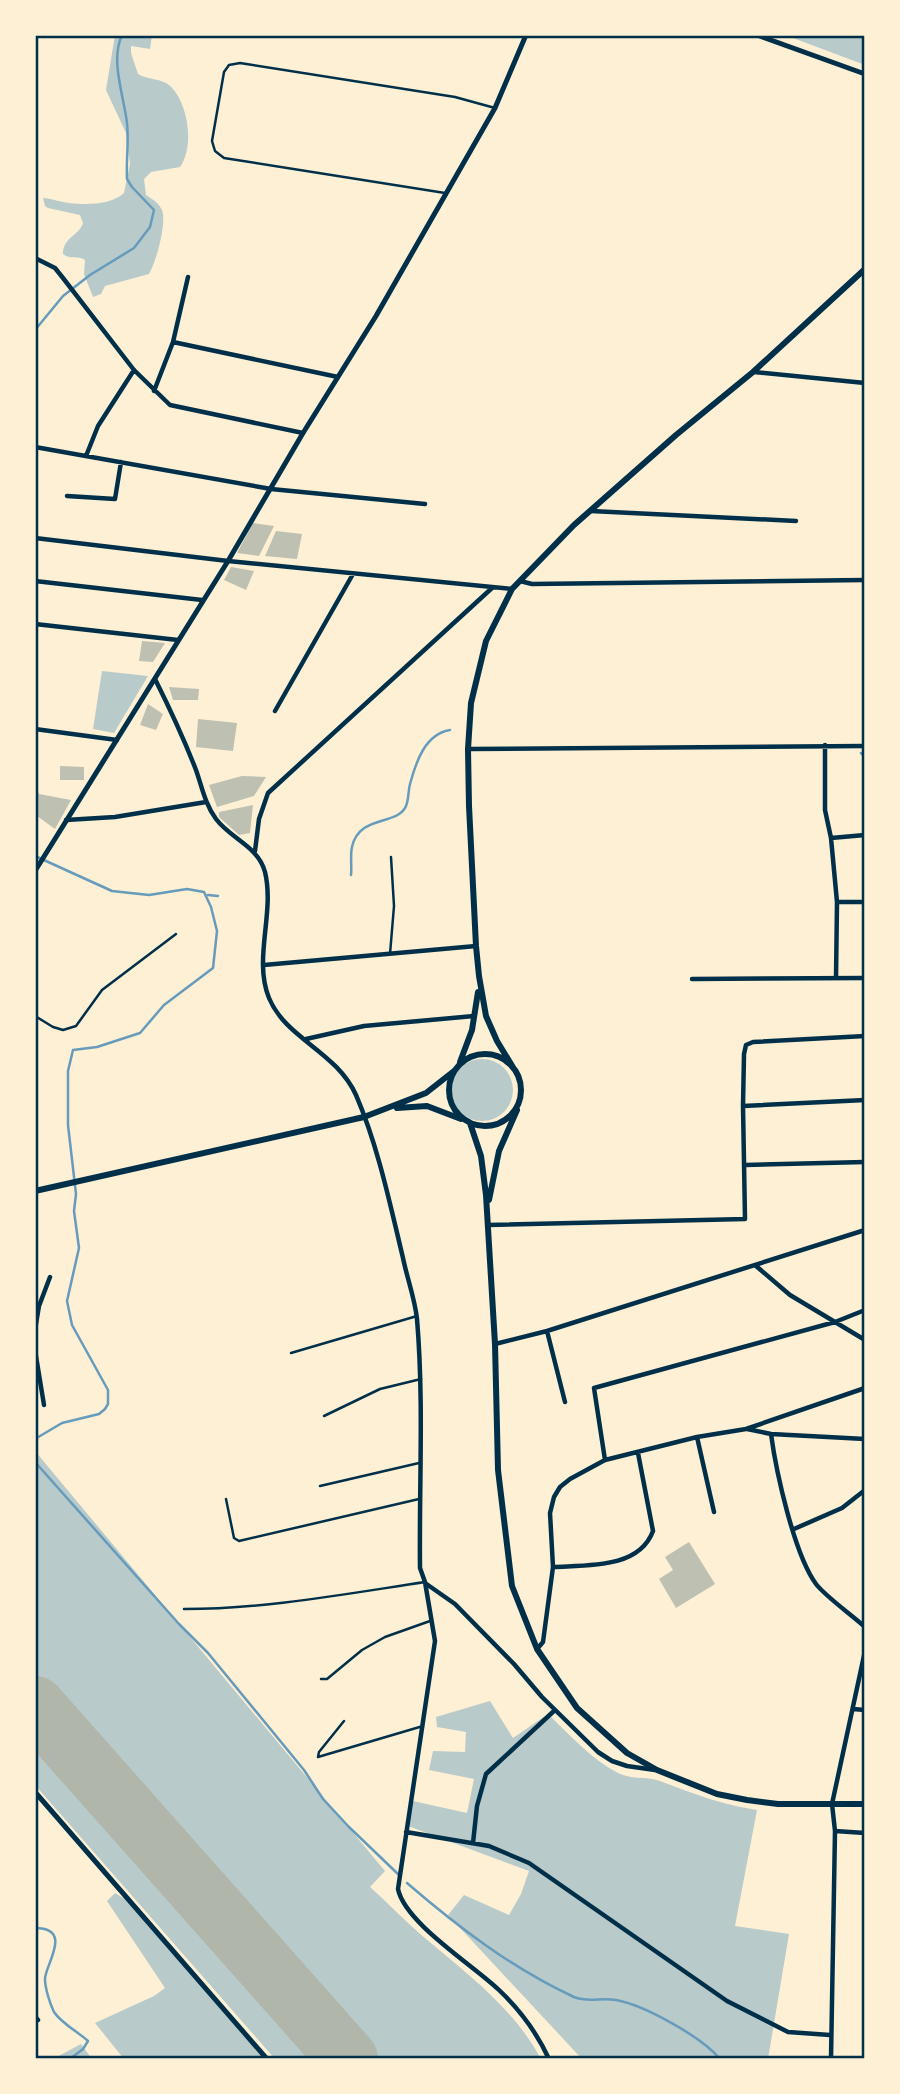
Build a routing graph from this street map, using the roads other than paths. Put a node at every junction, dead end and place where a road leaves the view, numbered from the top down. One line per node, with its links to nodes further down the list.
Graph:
1 (526, 35): 4 (street)
2 (757, 35): 3 (street)
3 (865, 74)
4 (495, 108): 5 (street); 5 (lane)
5 (447, 193): 12 (street)
6 (35, 258): 10 (street)
7 (865, 269): 11 (main road)
8 (188, 278): 9 (street)
9 (173, 342): 12 (street); 14 (street)
10 (134, 370): 14 (street); 17 (street)
11 (753, 372): 13 (street); 22 (main road)
12 (338, 377): 15 (street)
13 (865, 383)
14 (154, 391): 15 (street)
15 (303, 433): 19 (street)
16 (35, 447): 17 (street)
17 (86, 456): 18 (street)
18 (121, 462): 19 (street); 20 (street)
19 (271, 489): 21 (street); 25 (street)
20 (67, 496)
21 (425, 504)
22 (589, 511): 23 (street); 29 (main road)
23 (796, 521)
24 (35, 538): 25 (street)
25 (228, 561): 26 (street); 32 (street)
26 (353, 573): 30 (street); 36 (street)
27 (865, 580): 29 (street)
28 (35, 581): 32 (street)
29 (520, 581): 31 (main road)
30 (492, 587): 31 (street); 46 (street)
31 (512, 589): 41 (main road)
32 (202, 600): 34 (street)
33 (35, 624): 34 (street)
34 (178, 640): 35 (street)
35 (155, 678): 38 (street); 42 (street)
36 (275, 711)
37 (35, 729): 38 (street)
38 (117, 740): 43 (street)
39 (825, 745): 40 (street); 41 (street); 45 (street)
40 (865, 746)
41 (468, 749): 52 (main road)
42 (206, 802): 43 (street); 46 (street)
43 (66, 820): 48 (street)
44 (865, 835): 45 (street)
45 (831, 838): 49 (street)
46 (255, 852): 54 (street)
47 (391, 857): 53 (lane)
48 (37, 868)
49 (837, 902): 50 (street); 56 (street)
50 (865, 902)
51 (176, 934): 59 (lane)
52 (476, 946): 53 (street); 55 (main road)
53 (390, 954): 54 (street)
54 (264, 965): 62 (street)
55 (479, 976): 60 (main road); 64 (main road)
56 (836, 978): 57 (street); 58 (street)
57 (865, 978)
58 (692, 979)
59 (35, 1016)
60 (475, 1016): 62 (street); 63 (main road)
61 (865, 1036): 67 (street)
62 (305, 1039): 69 (street)
63 (456, 1068): 64 (main road); 68 (main road); 70 (main road)
64 (514, 1069): 66 (main road)
65 (865, 1100): 67 (street)
66 (519, 1102): 70 (main road); 74 (main road)
67 (743, 1107): 72 (street)
68 (388, 1109): 69 (main road); 70 (main road)
69 (364, 1117): 73 (main road); 81 (street)
70 (467, 1121): 74 (main road)
71 (865, 1162): 72 (street)
72 (745, 1165): 75 (street)
73 (38, 1190)
74 (487, 1215): 75 (main road)
75 (488, 1225): 86 (main road)
76 (865, 1230): 77 (street)
77 (755, 1265): 82 (street); 84 (street)
78 (50, 1277): 79 (street)
79 (37, 1305): 83 (street)
80 (865, 1310): 82 (street)
81 (417, 1316): 88 (lane); 89 (street)
82 (835, 1322): 85 (street); 99 (street)
83 (35, 1330)
84 (547, 1331): 86 (street); 91 (street)
85 (865, 1340)
86 (495, 1345): 112 (main road)
87 (35, 1350): 92 (street)
88 (291, 1353)
89 (421, 1379): 93 (lane); 100 (street)
90 (865, 1388): 94 (street)
91 (565, 1402)
92 (44, 1405)
93 (324, 1416)
94 (746, 1429): 95 (street); 96 (street)
95 (771, 1434): 97 (street); 106 (street)
96 (697, 1437): 98 (street); 105 (street)
97 (865, 1439)
98 (638, 1453): 99 (street); 107 (street)
99 (605, 1460): 107 (street)
100 (419, 1463): 101 (lane); 104 (street)
101 (320, 1486)
102 (865, 1490): 106 (street)
103 (226, 1499): 104 (lane)
104 (419, 1499): 108 (street)
105 (714, 1512)
106 (794, 1529): 111 (street)
107 (553, 1567): 112 (street)
108 (425, 1582): 109 (lane); 110 (street); 115 (street)
109 (184, 1609)
110 (432, 1620): 114 (lane); 119 (street)
111 (865, 1627)
112 (537, 1650): 120 (main road)
113 (865, 1651): 116 (street)
114 (321, 1679)
115 (555, 1710): 120 (street); 127 (street)
116 (853, 1710): 117 (street); 122 (street)
117 (865, 1710)
118 (344, 1721): 119 (lane)
119 (423, 1726): 125 (street)
120 (657, 1770): 122 (main road)
121 (35, 1792): 129 (street)
122 (832, 1804): 123 (main road); 124 (street)
123 (865, 1804)
124 (835, 1831): 126 (street); 128 (street)
125 (406, 1832): 127 (street); 130 (street)
126 (865, 1833)
127 (473, 1843): 128 (street)
128 (830, 2035): 131 (street)
129 (267, 2059)
130 (549, 2059)
131 (831, 2059)

